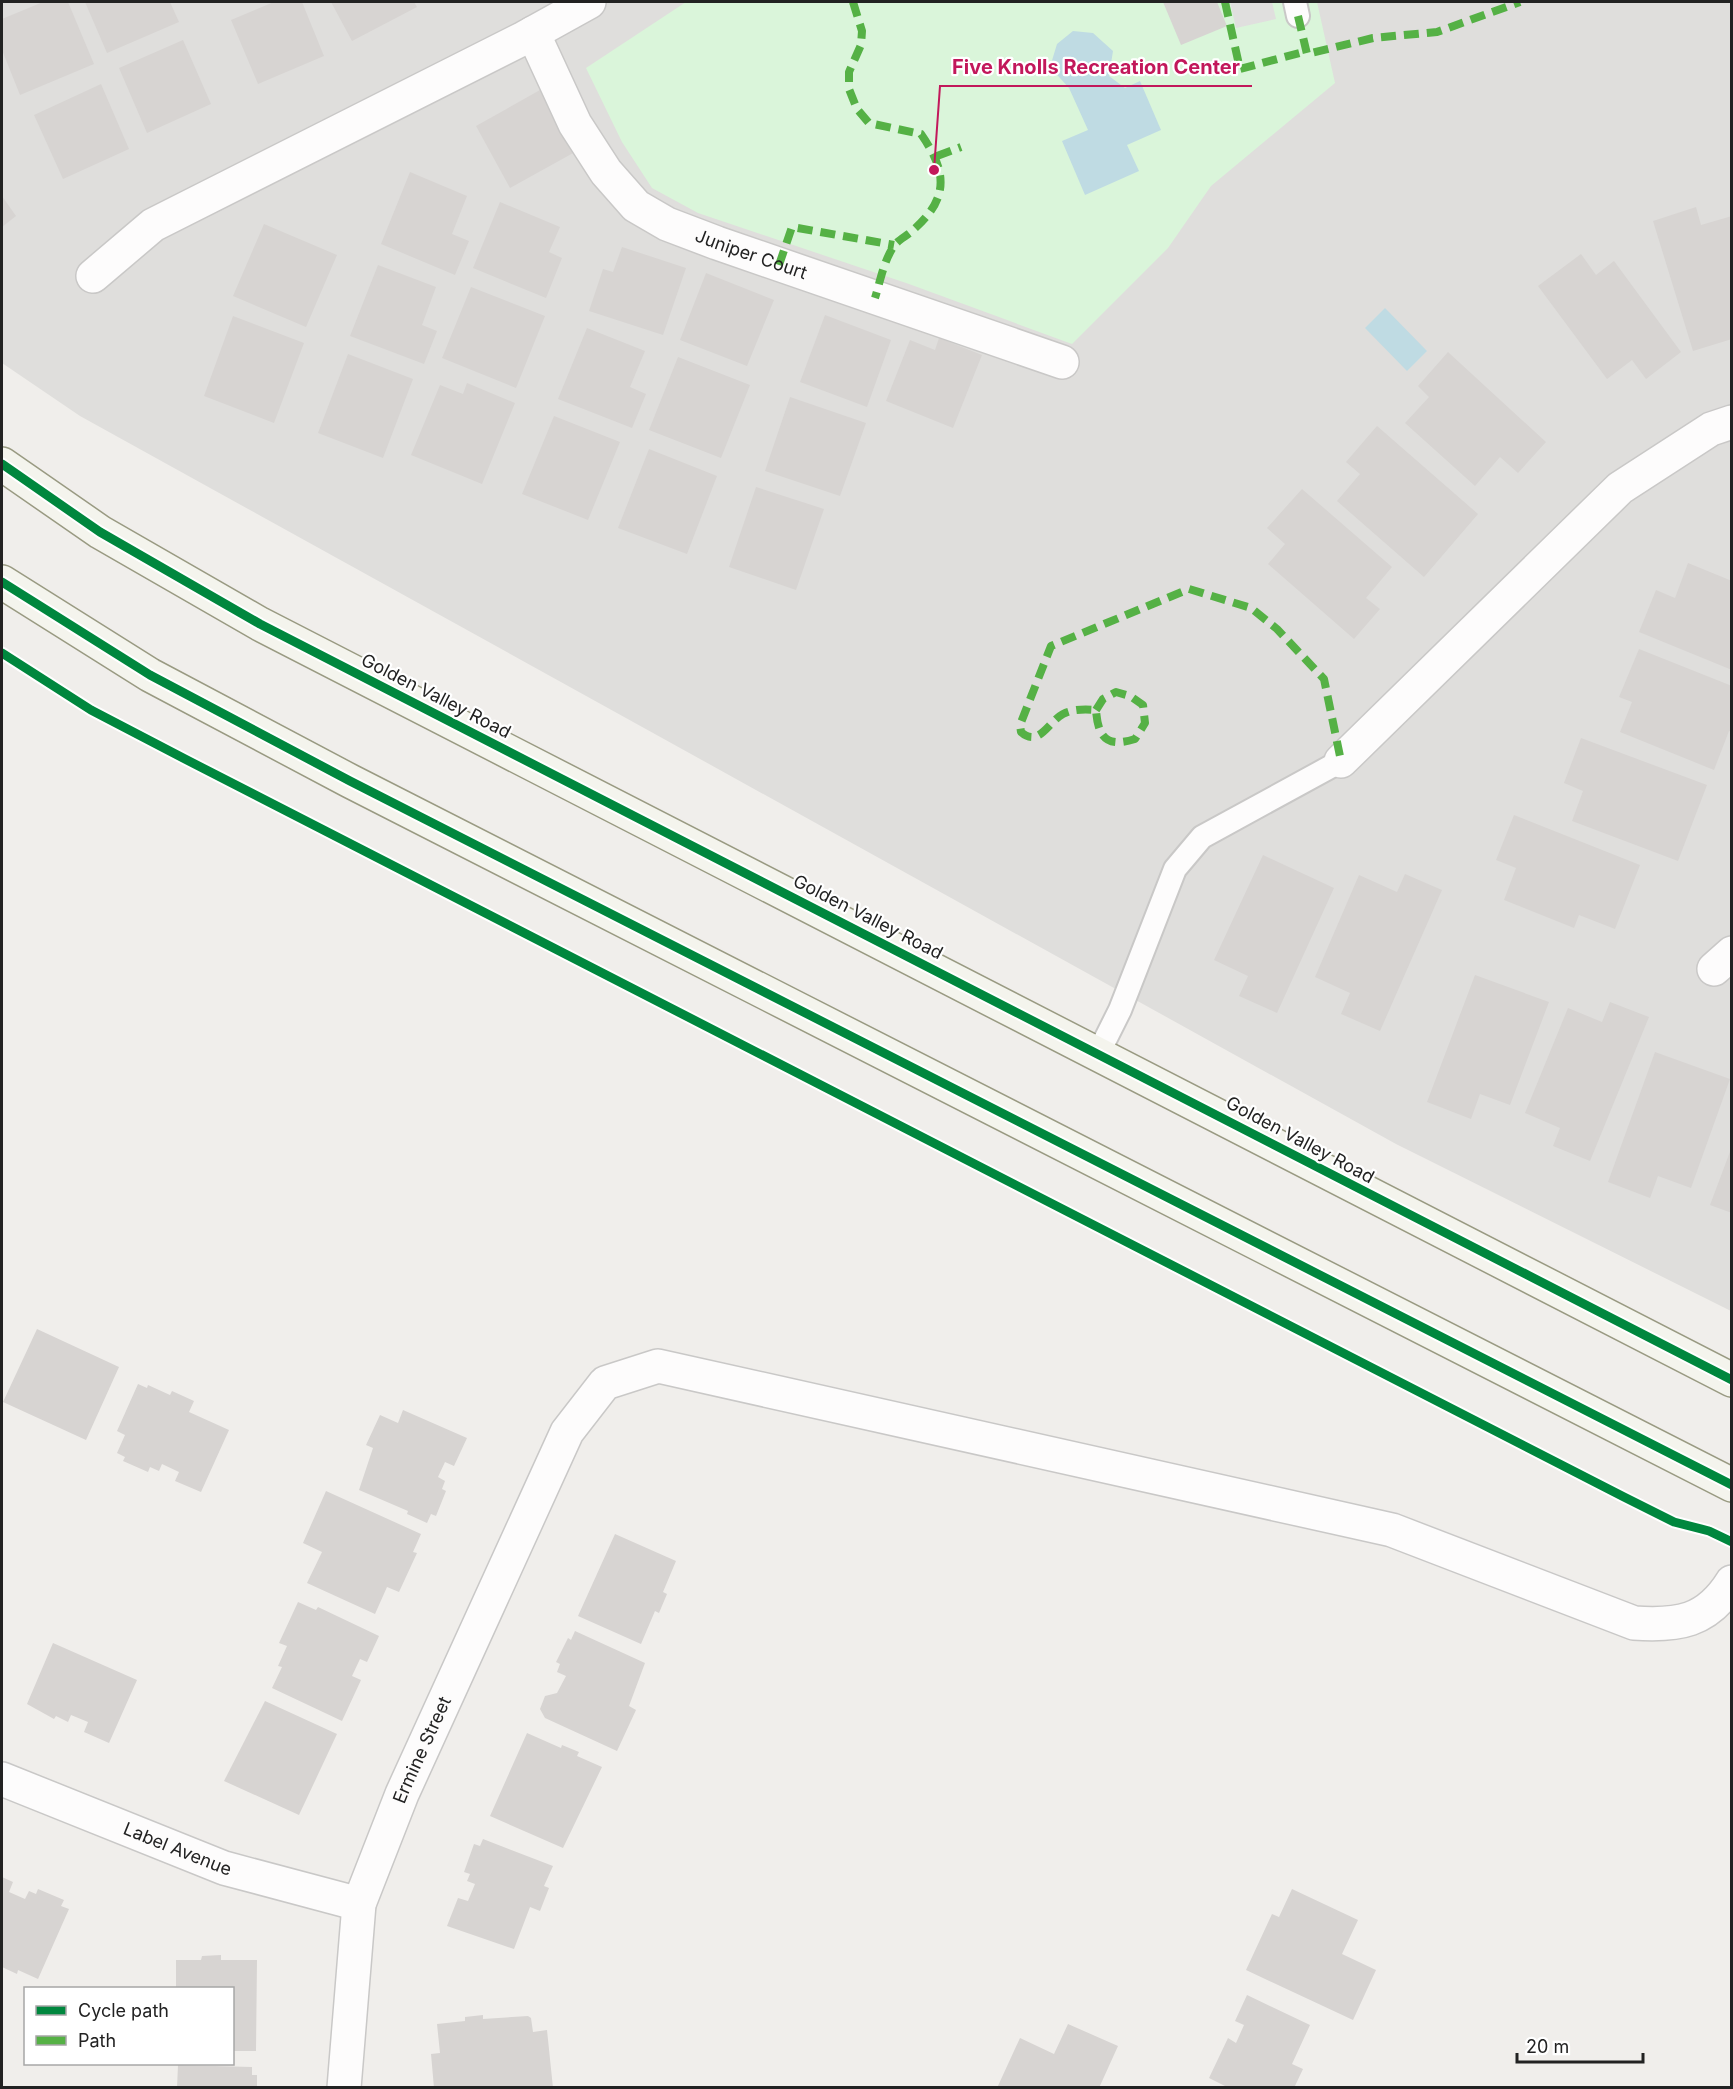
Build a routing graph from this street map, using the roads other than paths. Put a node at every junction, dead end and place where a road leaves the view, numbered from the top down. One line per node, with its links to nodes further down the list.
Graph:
1 (589, 2): 2 (street)
2 (533, 33): 3 (street); 4 (street, Juniper Court)
3 (93, 276)
4 (1062, 362)
5 (1731, 422): 8 (street)
6 (2, 465): 9 (main road, Golden Valley Road)
7 (2, 582): 11 (main road)
8 (1341, 761): 9 (lane)
9 (1098, 1054): 10 (main road, Golden Valley Road)
10 (1731, 1380)
11 (1731, 1485)
12 (1731, 1582): 14 (street, Ermine Street)
13 (2, 1779): 14 (street, Label Avenue)
14 (359, 1904): 15 (street, Ermine Street)
15 (344, 2088)

